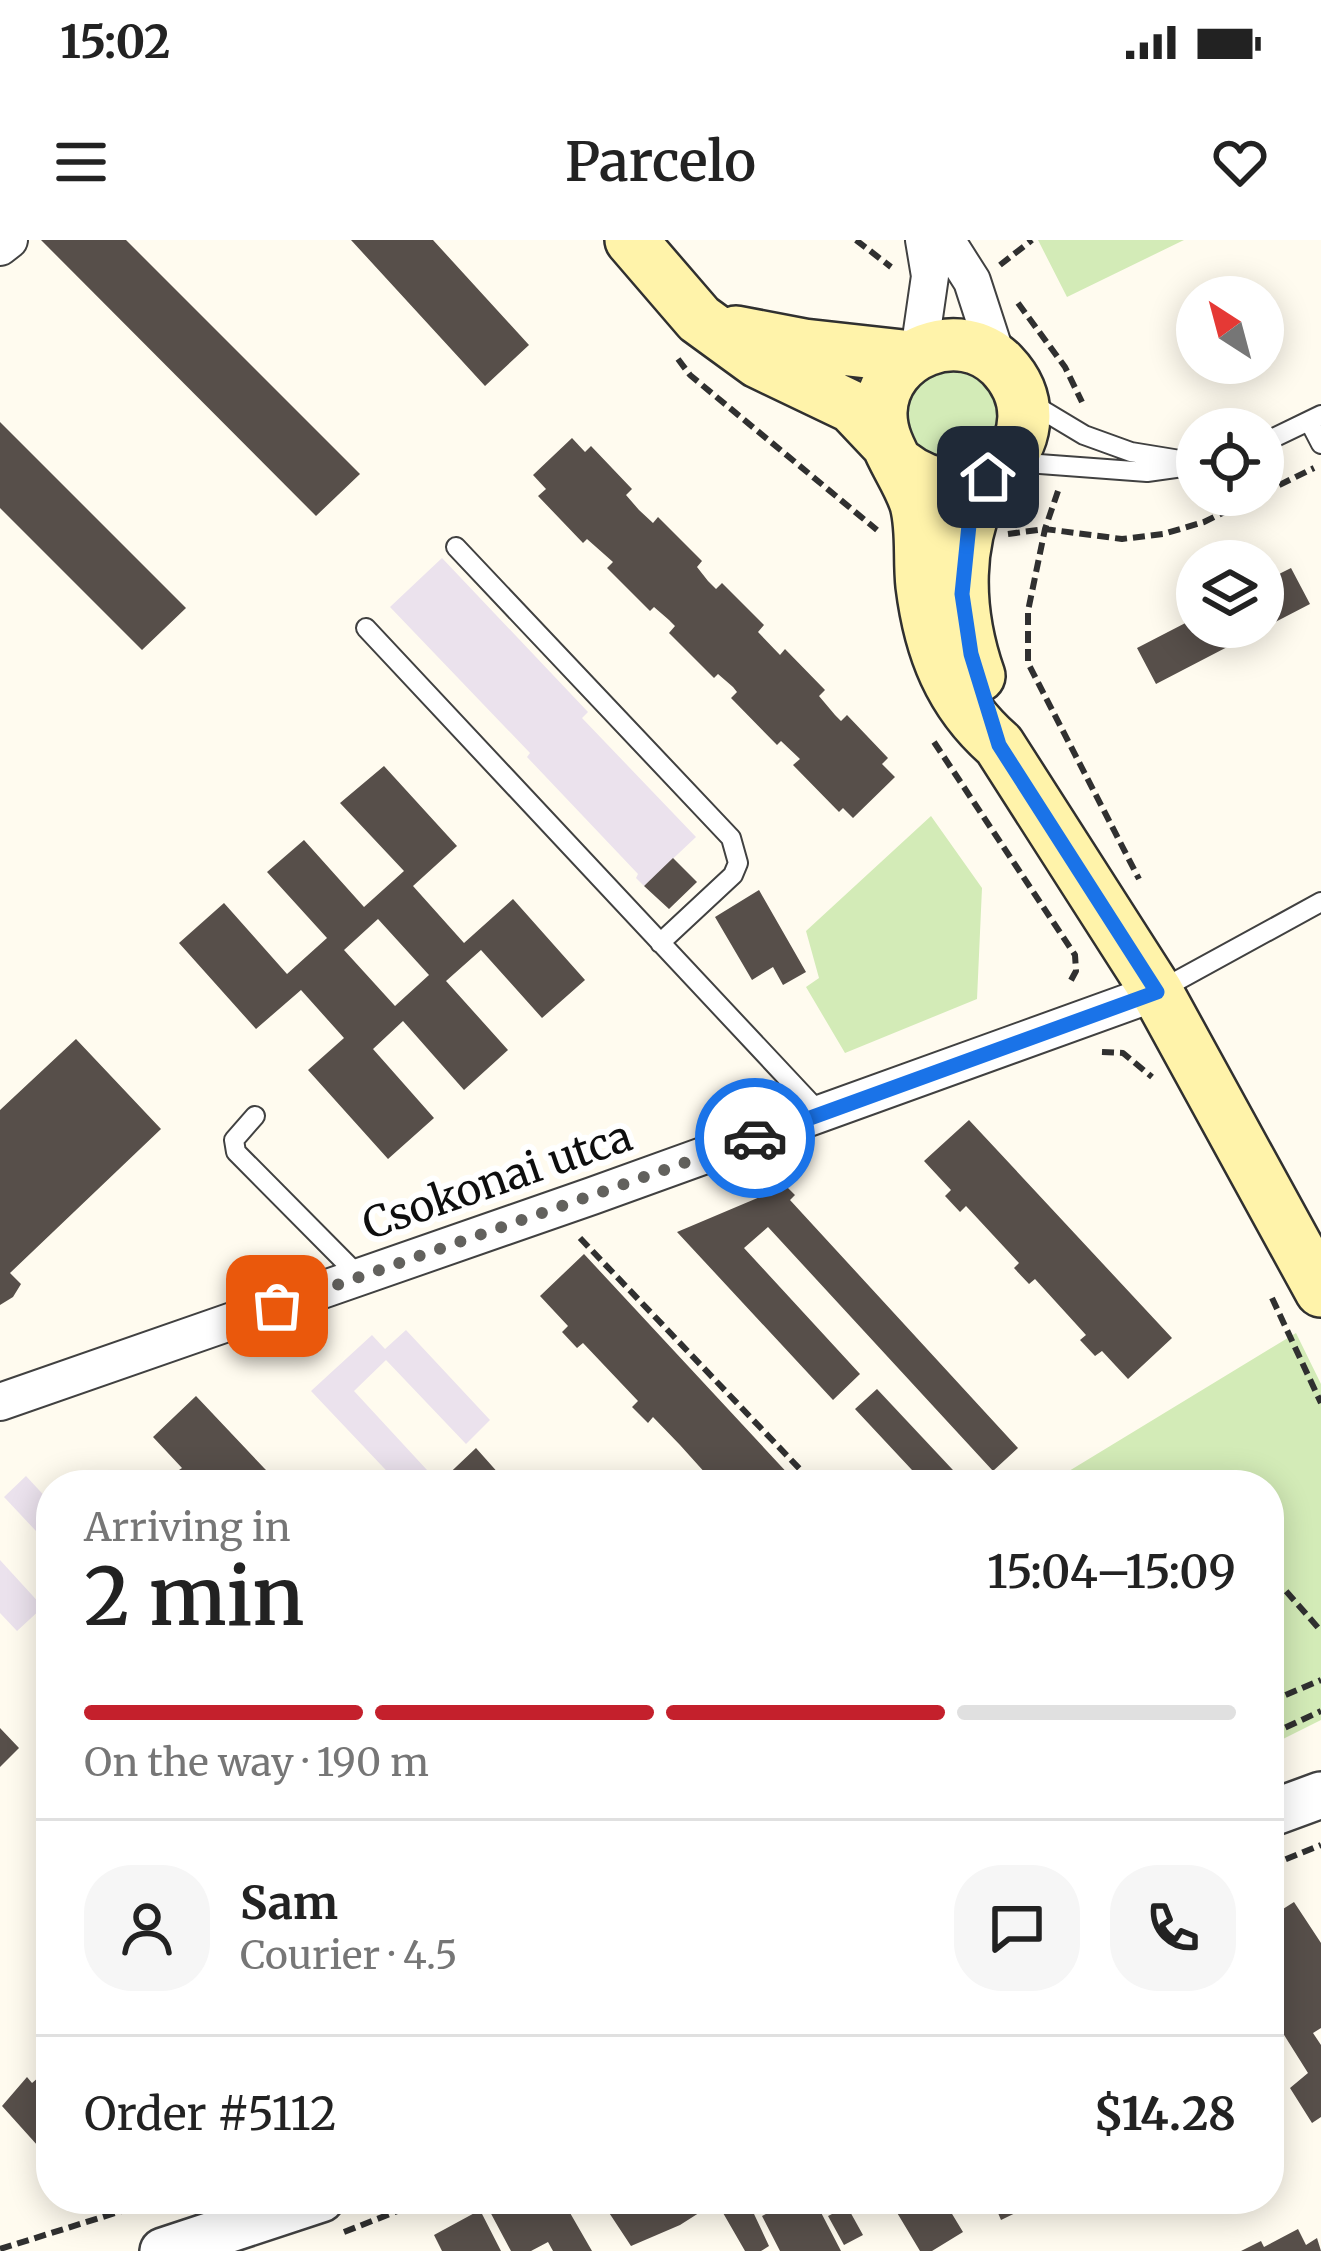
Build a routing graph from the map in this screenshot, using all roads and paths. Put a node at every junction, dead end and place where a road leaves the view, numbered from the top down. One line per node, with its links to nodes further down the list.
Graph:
1 (9, 240): 6 (street)
2 (631, 240): 8 (main road)
3 (924, 240): 9 (street)
4 (946, 240): 10 (street)
5 (1032, 240): 7 (path)
6 (0, 247)
7 (994, 270)
8 (712, 328): 9 (main road); 14 (main road)
9 (916, 354): 10 (main road); 14 (main road)
10 (1010, 379): 15 (lane); 19 (main road)
11 (1315, 418): 12 (lane); 13 (lane)
12 (1284, 433)
13 (1321, 444)
14 (892, 453): 19 (main road); 27 (main road)
15 (1176, 460)
16 (1321, 464): 20 (path)
17 (1067, 467): 18 (lane); 19 (lane); 22 (path)
18 (1176, 467)
19 (998, 469): 23 (main road)
20 (1284, 482)
21 (1216, 516): 22 (path)
22 (1045, 529): 23 (path); 28 (path)
23 (966, 541): 27 (main road)
24 (456, 547): 30 (lane)
25 (366, 628): 30 (lane)
26 (932, 739): 31 (path)
27 (999, 745): 32 (main road)
28 (1146, 892)
29 (1321, 902): 32 (lane)
30 (660, 943): 35 (lane)
31 (1067, 987)
32 (1157, 992): 35 (street, Csokonai utca); 39 (main road)
33 (1100, 1052): 34 (path)
34 (1164, 1086)
35 (820, 1113): 38 (street, Csokonai utca)
36 (255, 1116): 38 (lane)
37 (599, 1231): 43 (path)
38 (359, 1276): 41 (street, Csokonai utca)
39 (1321, 1291)
40 (1269, 1292): 42 (path)
41 (0, 1402)
42 (1321, 1403)
43 (800, 1470)
44 (1284, 1590): 45 (path)
45 (1321, 1631)
46 (1321, 1680): 47 (path)
47 (1284, 1696)
48 (1321, 1711): 49 (path)
49 (1284, 1728)
50 (1321, 1845): 51 (path)
51 (1284, 1860)
52 (112, 2214): 54 (path)
53 (330, 2216): 55 (street)
54 (0, 2249)
55 (163, 2251)

